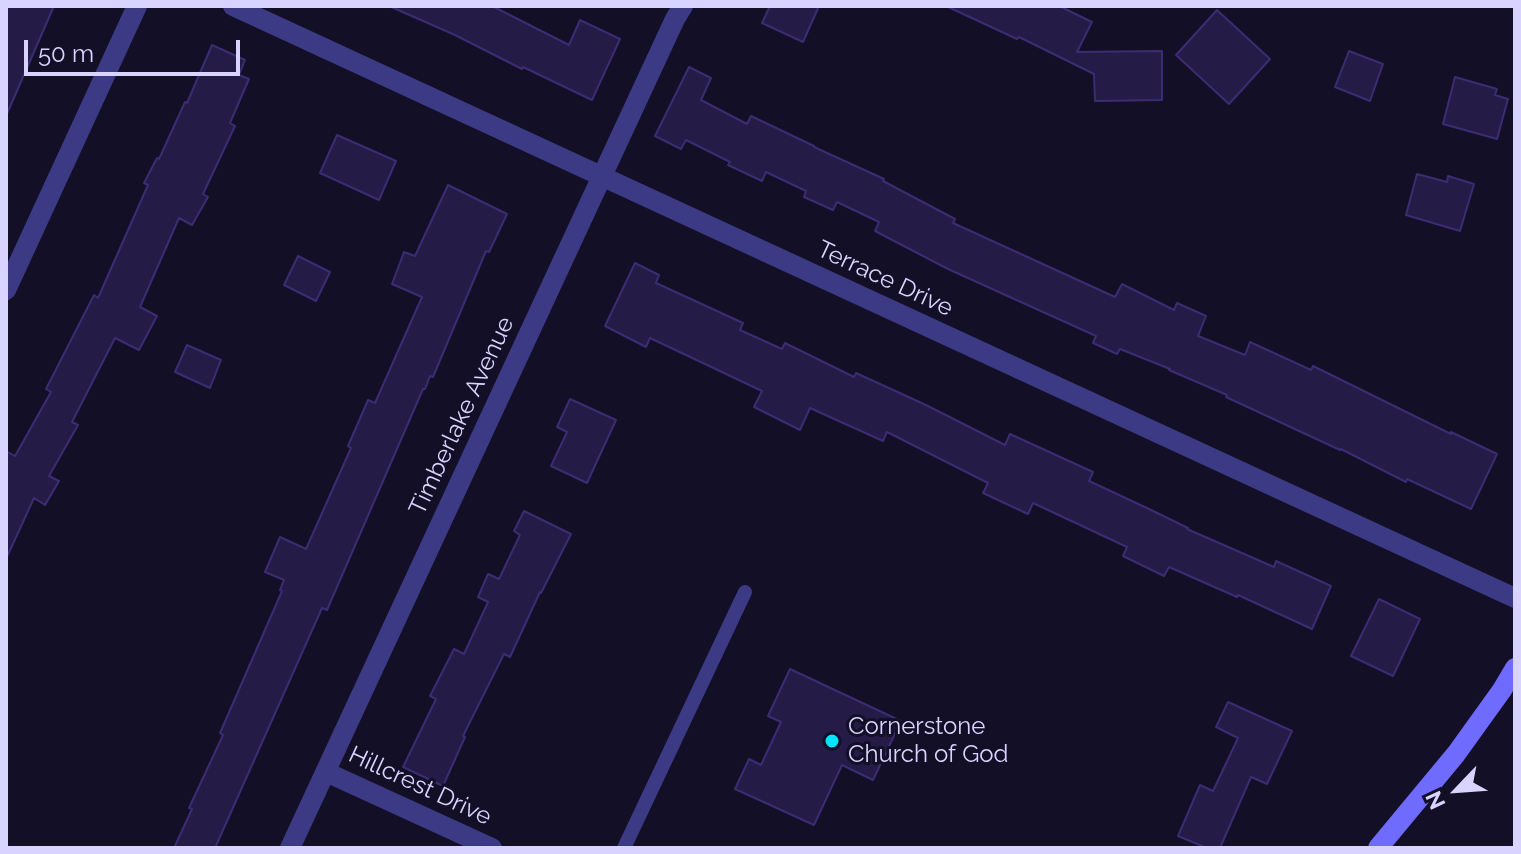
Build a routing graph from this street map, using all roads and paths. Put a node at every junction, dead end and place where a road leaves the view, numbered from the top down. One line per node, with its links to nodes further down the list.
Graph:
1 (137, 6): 5 (street)
2 (233, 6): 4 (street, Terrace Drive)
3 (683, 6): 4 (street, Timberlake Avenue)
4 (601, 177): 7 (street, Terrace Drive); 9 (street, Timberlake Avenue)
5 (6, 290)
6 (745, 592): 12 (lane)
7 (1515, 598)
8 (1515, 668): 13 (main road)
9 (326, 772): 10 (street, Timberlake Avenue); 11 (street, Hillcrest Drive)
10 (290, 848)
11 (492, 848)
12 (624, 848)
13 (1378, 848)

